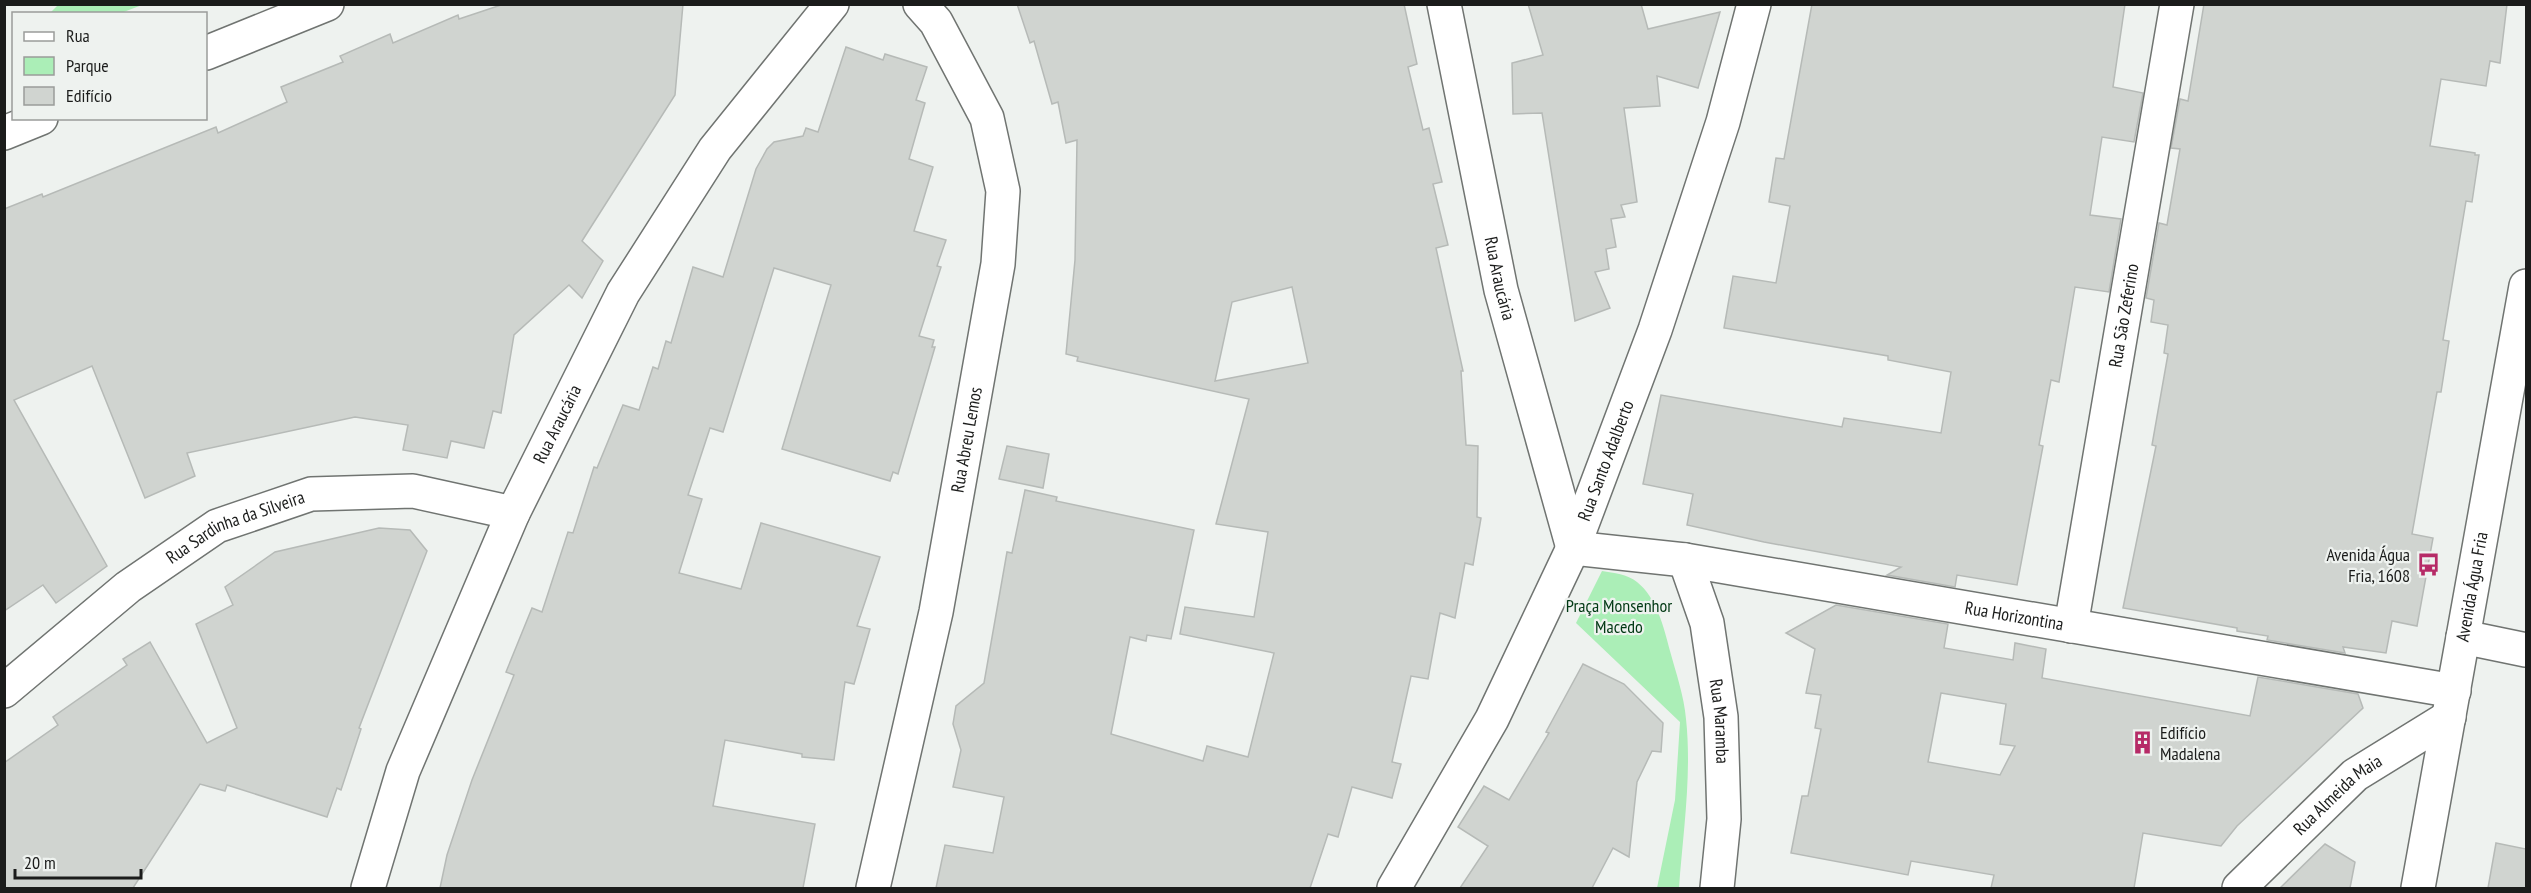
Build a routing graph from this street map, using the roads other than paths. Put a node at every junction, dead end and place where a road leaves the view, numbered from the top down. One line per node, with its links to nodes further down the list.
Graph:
1 (327, 4): 7 (street)
2 (832, 4): 11 (street, Rua Araucária)
3 (920, 4): 20 (street, Rua Abreu Lemos)
4 (1444, 4): 12 (street, Rua Araucária)
5 (1754, 4): 12 (street, Rua Santo Adalberto)
6 (2177, 4): 14 (street, Rua São Zeferino)
7 (207, 53)
8 (36, 120): 9 (street)
9 (4, 133)
10 (2526, 288): 15 (street, Avenida Água Fria)
11 (513, 513): 17 (street, Rua Sardinha da Silveira); 19 (street, Rua Araucária)
12 (1573, 548): 13 (street, Rua Horizontina); 21 (street, Rua Santo Adalberto)
13 (1685, 560): 14 (street, Rua Horizontina); 22 (street, Rua Maramba)
14 (2071, 626): 18 (street, Rua Horizontina)
15 (2463, 637): 16 (street); 18 (street, Avenida Água Fria)
16 (2526, 650)
17 (4, 691)
18 (2451, 704): 23 (street, Rua Almeida Maia); 24 (street, Avenida Água Fria)
19 (368, 888)
20 (873, 888)
21 (1394, 888)
22 (1717, 888)
23 (2239, 888)
24 (2418, 888)

